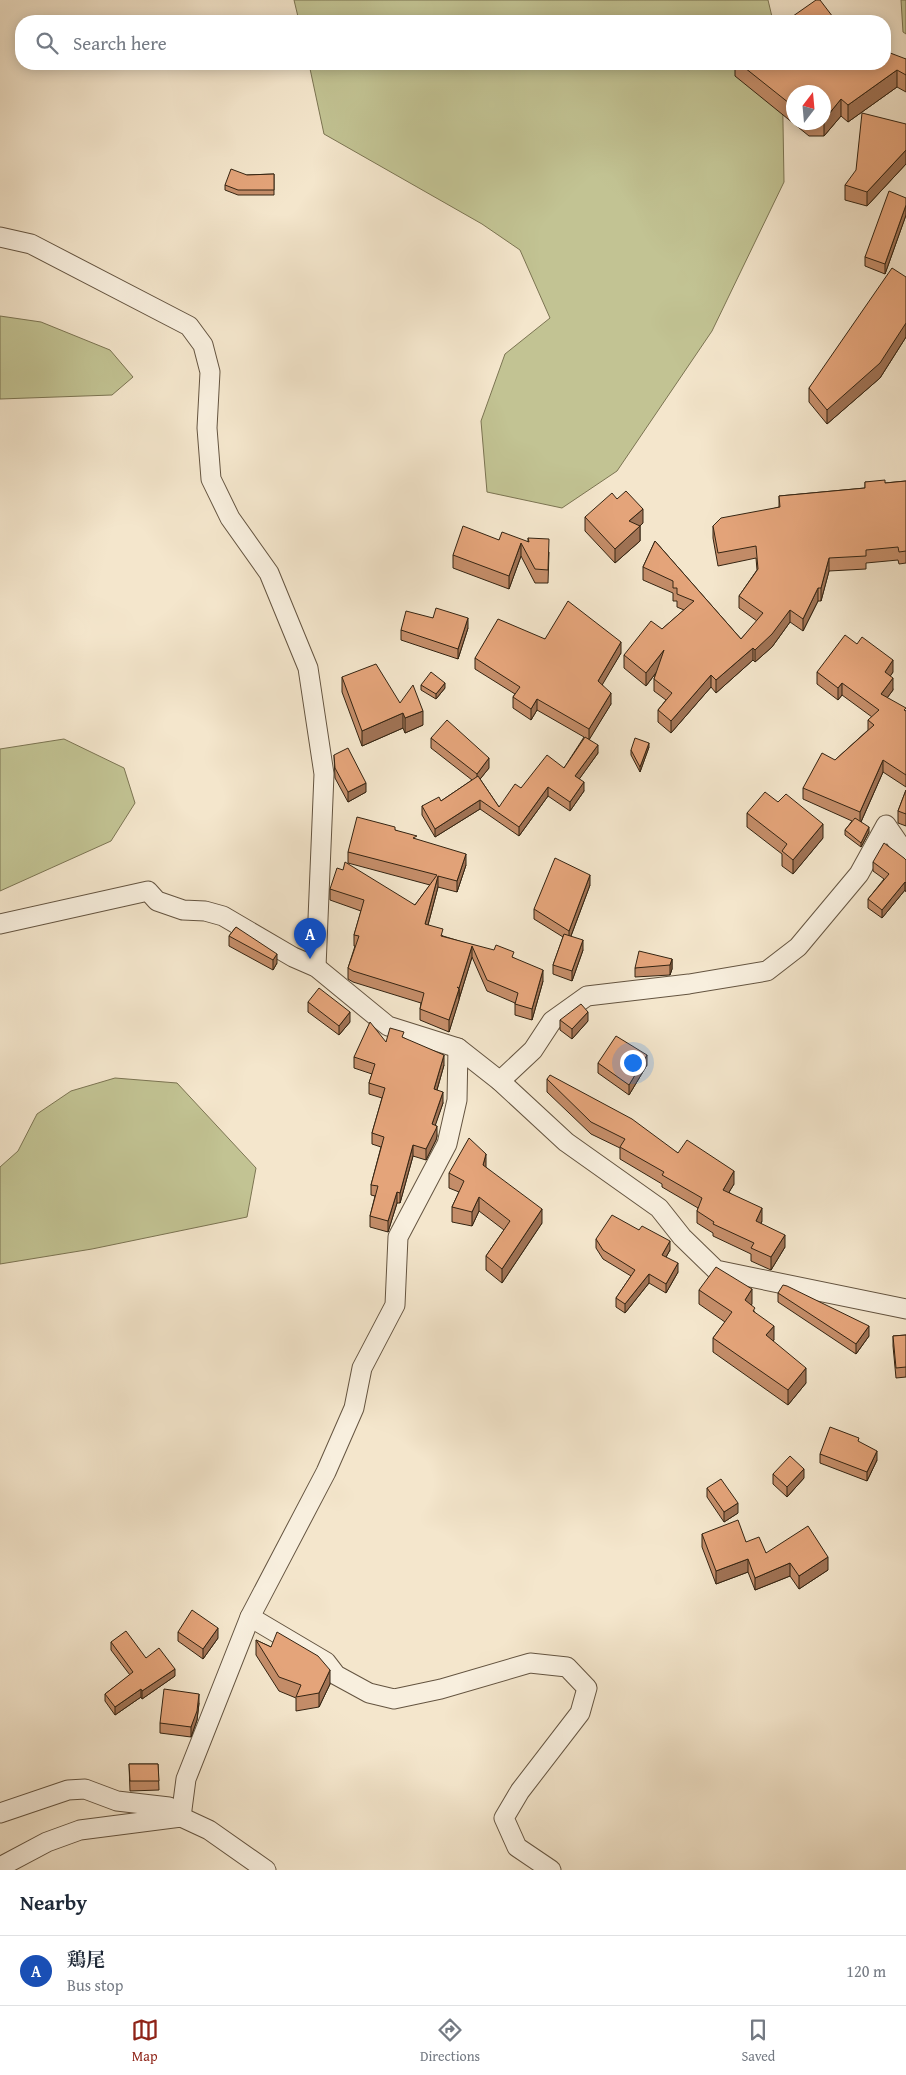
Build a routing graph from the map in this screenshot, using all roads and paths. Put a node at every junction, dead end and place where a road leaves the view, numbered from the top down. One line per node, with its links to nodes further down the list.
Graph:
1 (0, 237): 4 (street)
2 (906, 854): 6 (street)
3 (0, 924): 4 (street)
4 (316, 967): 5 (street)
5 (458, 1048): 6 (street); 8 (street)
6 (500, 1081): 7 (street)
7 (906, 1309)
8 (250, 1617): 10 (street); 13 (street)
9 (0, 1813): 10 (street)
10 (181, 1817): 11 (street); 12 (street)
11 (0, 1868)
12 (266, 1870)
13 (551, 1870)

